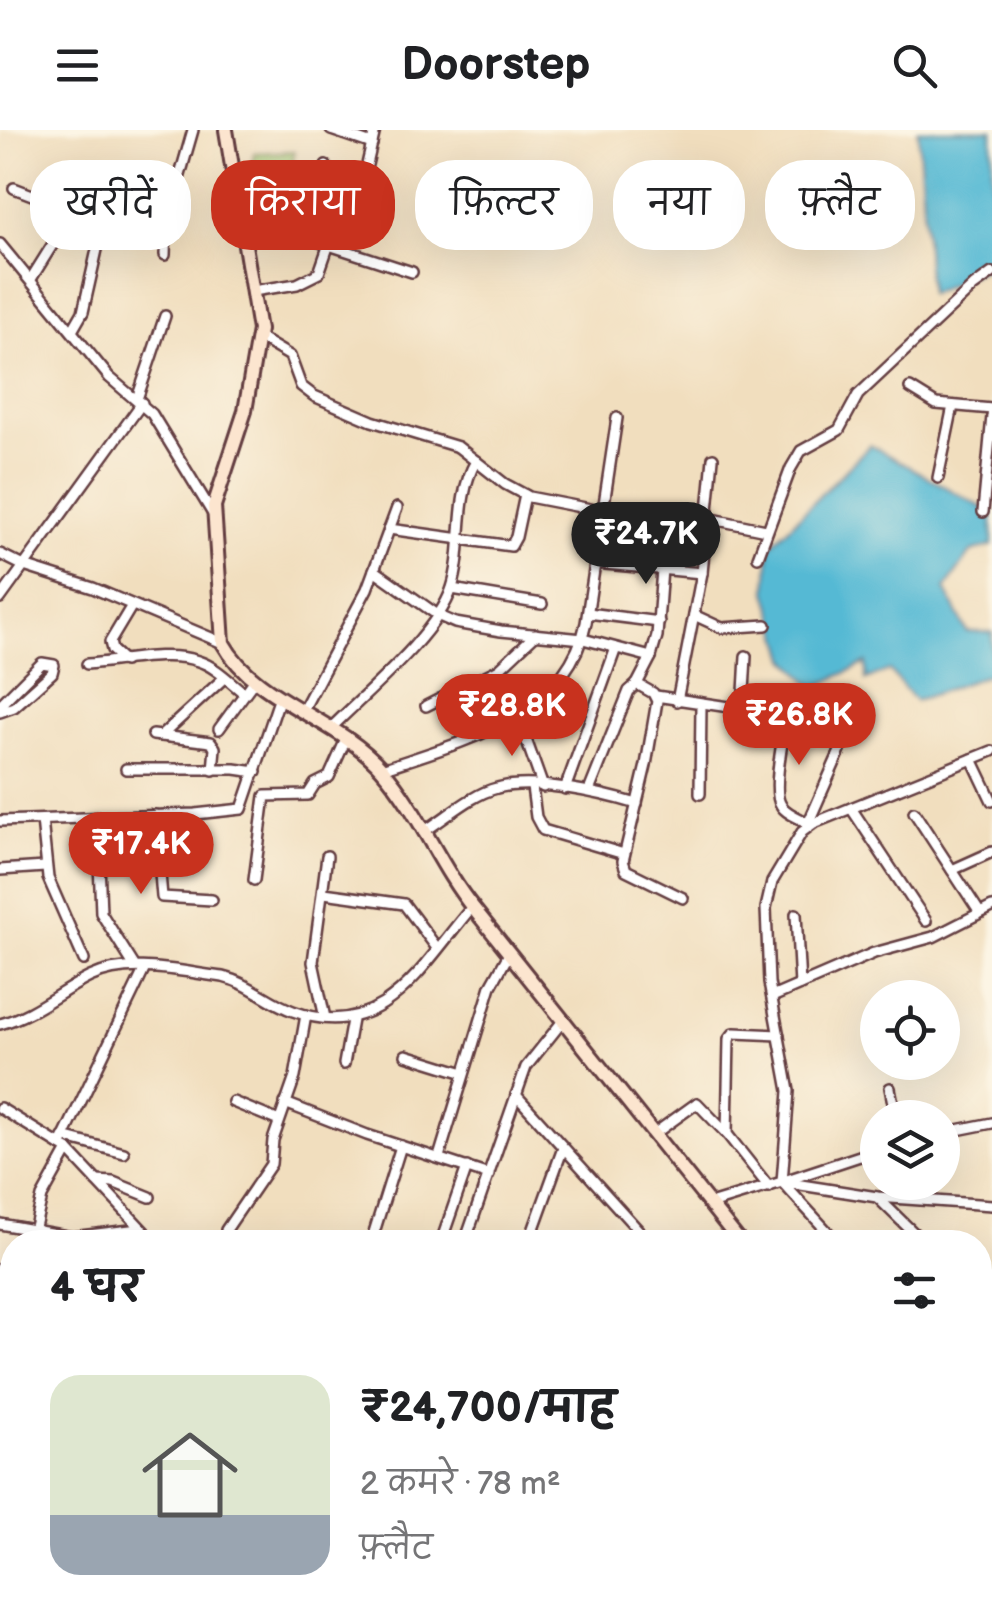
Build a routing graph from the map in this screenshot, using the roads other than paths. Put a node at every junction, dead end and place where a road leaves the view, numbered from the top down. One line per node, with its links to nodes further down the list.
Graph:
1 (193, 130): 14 (street)
2 (226, 130): 6 (main road)
3 (330, 130): 5 (street)
4 (375, 130): 5 (street)
5 (372, 144): 7 (street)
6 (231, 160)
7 (368, 160)
8 (14, 188): 17 (street)
9 (0, 244): 17 (street)
10 (98, 250): 20 (street)
11 (245, 250): 18 (main road)
12 (326, 250): 18 (street)
13 (346, 250): 15 (street)
14 (164, 255)
15 (412, 272)
16 (992, 273): 37 (street)
17 (31, 280): 20 (street)
18 (253, 291): 21 (main road)
19 (165, 316): 23 (street)
20 (72, 331): 23 (street)
21 (258, 337): 28 (street); 34 (main road)
22 (910, 388): 24 (street)
23 (140, 401): 34 (street); 42 (street)
24 (953, 406): 25 (street); 29 (street)
25 (992, 412): 33 (street)
26 (617, 418): 32 (street)
27 (712, 458): 35 (street)
28 (476, 462): 30 (street); 38 (street)
29 (938, 478)
30 (525, 494): 32 (street); 38 (street)
31 (398, 508): 36 (street)
32 (601, 511): 35 (street); 41 (street)
33 (983, 512)
34 (213, 514): 57 (main road)
35 (708, 518): 37 (street); 45 (street)
36 (389, 530): 38 (street); 44 (street)
37 (766, 530): 40 (street)
38 (460, 539): 46 (street)
39 (2, 557): 42 (street)
40 (758, 557)
41 (594, 562): 43 (street); 50 (street)
42 (24, 566): 47 (street); 49 (street)
43 (662, 569): 45 (street); 53 (street)
44 (374, 570): 52 (street); 73 (street)
45 (702, 573): 51 (street)
46 (452, 588): 48 (street); 52 (street)
47 (0, 599)
48 (542, 604)
49 (131, 607): 57 (street); 61 (street)
50 (588, 613): 53 (street); 56 (street)
51 (694, 615): 54 (street); 69 (street)
52 (439, 616): 55 (street); 77 (street)
53 (658, 622): 60 (street)
54 (766, 624)
55 (536, 634): 56 (street); 71 (street)
56 (583, 639): 58 (street); 76 (street)
57 (223, 643): 64 (main road)
58 (616, 648): 60 (street); 87 (street)
59 (746, 656): 74 (street)
60 (651, 657): 65 (street)
61 (124, 661): 62 (street); 63 (street)
62 (87, 664)
63 (224, 678): 66 (street); 84 (street)
64 (254, 681): 66 (street); 67 (main road)
65 (636, 684): 68 (street); 88 (street)
66 (244, 693): 78 (street)
67 (280, 696): 73 (main road); 85 (street)
68 (656, 696): 69 (street); 91 (street)
69 (677, 700): 70 (street)
70 (701, 704): 74 (street); 89 (street)
71 (426, 706)
72 (0, 709): 72 (street)
73 (303, 710): 77 (main road)
74 (743, 710): 75 (street)
75 (787, 715): 98 (street); 98 (street)
76 (518, 717): 83 (street); 86 (street)
77 (332, 727): 79 (main road)
78 (220, 729)
79 (347, 737): 83 (main road); 107 (street)
80 (992, 751): 81 (street)
81 (972, 760): 90 (street); 93 (street)
82 (126, 769): 84 (street)
83 (382, 769): 99 (main road)
84 (214, 770): 85 (street)
85 (256, 772): 95 (street)
86 (538, 787): 87 (street); 99 (street); 101 (street)
87 (565, 789): 88 (street)
88 (589, 791): 91 (street)
89 (700, 794)
90 (992, 801)
91 (636, 804): 101 (street)
92 (0, 807): 97 (street)
93 (851, 808): 98 (street); 115 (street)
94 (914, 812): 106 (street)
95 (154, 815): 96 (street); 110 (street)
96 (42, 820): 97 (street); 104 (street)
97 (0, 821)
98 (807, 826): 121 (street)
99 (423, 832): 111 (main road)
100 (992, 852): 106 (street)
101 (624, 854): 109 (street)
102 (327, 856): 108 (street)
103 (98, 862): 119 (street)
104 (45, 867): 105 (street); 118 (street)
105 (0, 870)
106 (952, 870): 114 (street)
107 (254, 880)
108 (324, 893): 116 (street); 123 (street)
109 (684, 898)
110 (212, 900)
111 (472, 907): 116 (street); 117 (main road)
112 (992, 907): 114 (street)
113 (796, 914): 120 (street)
114 (980, 914): 120 (street)
115 (926, 921)
116 (437, 948): 124 (street)
117 (509, 954): 125 (main road); 130 (street)
118 (84, 960)
119 (140, 968): 122 (street); 126 (street); 142 (street)
120 (800, 985): 121 (street)
121 (772, 997): 127 (street)
122 (306, 1015): 123 (street); 135 (street)
123 (325, 1018): 124 (street)
124 (352, 1020): 129 (street)
125 (562, 1022): 132 (street); 140 (main road)
126 (0, 1024)
127 (779, 1035): 141 (street); 151 (street)
128 (406, 1055): 130 (street)
129 (344, 1064)
130 (464, 1073): 147 (street)
131 (890, 1088): 133 (street)
132 (516, 1095): 144 (street); 149 (street)
133 (892, 1100)
134 (233, 1102): 137 (street)
135 (286, 1103): 137 (street); 143 (street)
136 (0, 1108): 142 (street)
137 (279, 1121): 164 (street)
138 (992, 1123): 139 (street)
139 (960, 1129)
140 (654, 1134): 141 (street); 157 (main road)
141 (727, 1134): 152 (street)
142 (64, 1144): 145 (street); 150 (street); 162 (street)
143 (401, 1146): 147 (street); 165 (street)
144 (564, 1148): 168 (street); 169 (street)
145 (124, 1153)
146 (860, 1156): 151 (street)
147 (438, 1157): 148 (street)
148 (467, 1167): 149 (street); 166 (street)
149 (489, 1174): 167 (street)
150 (97, 1181): 154 (street); 160 (street)
151 (782, 1182): 152 (street); 153 (street); 171 (street)
152 (769, 1187): 157 (street)
153 (860, 1193)
154 (150, 1197)
155 (882, 1200): 172 (street)
156 (935, 1200): 158 (street)
157 (710, 1204): 170 (main road)
158 (992, 1204)
159 (0, 1224): 161 (street)
160 (139, 1229): 163 (street)
161 (29, 1230)
162 (34, 1230)
163 (132, 1230)
164 (226, 1230)
165 (375, 1230)
166 (445, 1230)
167 (469, 1230)
168 (533, 1230)
169 (637, 1230)
170 (731, 1230)
171 (826, 1230)
172 (911, 1230)

